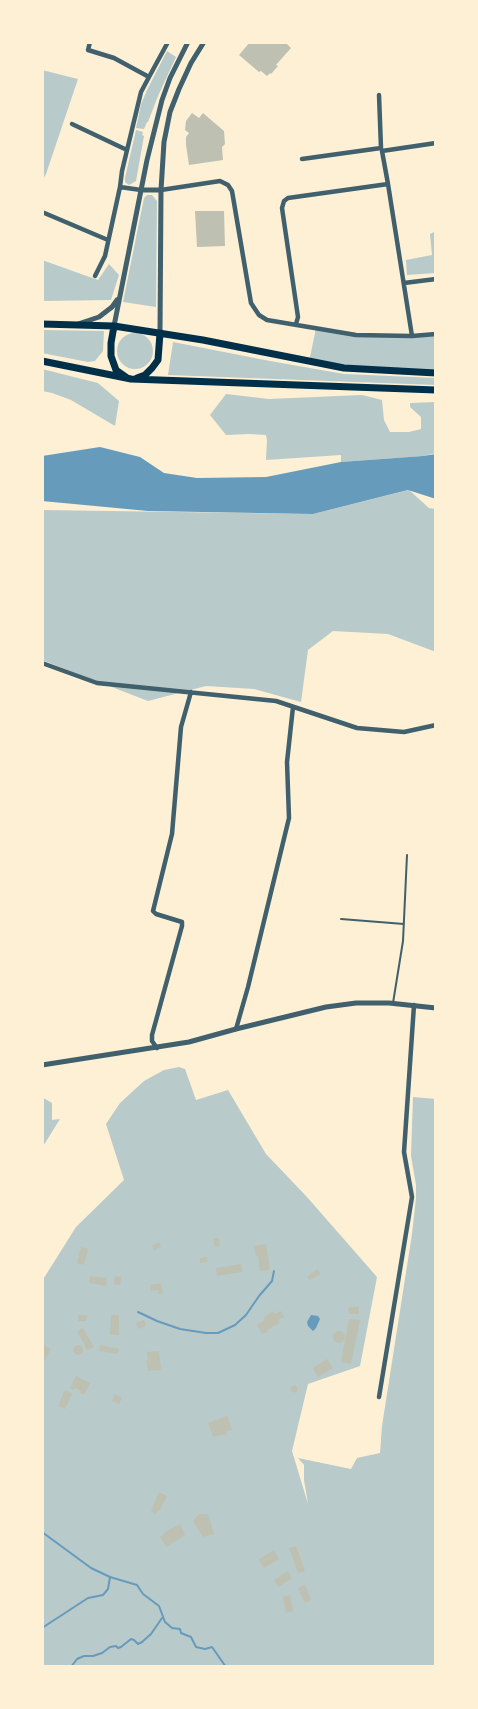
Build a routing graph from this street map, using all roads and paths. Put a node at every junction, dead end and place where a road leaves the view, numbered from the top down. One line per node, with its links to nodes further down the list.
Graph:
1 (90, 42): 5 (street)
2 (168, 42): 5 (street)
3 (188, 42): 15 (street)
4 (204, 42): 14 (street)
5 (149, 77): 10 (street)
6 (379, 95): 9 (street)
7 (72, 124): 10 (street)
8 (436, 143): 9 (street)
9 (381, 149): 11 (street); 12 (street)
10 (127, 150): 13 (street)
11 (302, 159)
12 (388, 184): 20 (street); 24 (street)
13 (120, 187): 15 (street); 17 (street)
14 (161, 189): 15 (street); 24 (street); 26 (street)
15 (141, 190): 21 (street)
16 (42, 212): 17 (street)
17 (108, 240): 18 (street)
18 (95, 276)
19 (436, 279): 20 (street)
20 (404, 283): 28 (street)
21 (120, 293): 23 (street); 25 (street)
22 (42, 324): 23 (main road)
23 (78, 324): 25 (main road)
24 (296, 324): 28 (street)
25 (114, 326): 26 (main road); 31 (main road)
26 (160, 333): 30 (main road); 31 (main road)
27 (436, 334): 28 (street)
28 (412, 336)
29 (42, 361): 31 (main road)
30 (436, 373)
31 (131, 379): 32 (main road)
32 (436, 390)
33 (42, 663): 34 (street)
34 (191, 692): 35 (street); 44 (street)
35 (293, 707): 36 (street); 43 (street)
36 (436, 725)
37 (407, 855): 39 (lane)
38 (341, 919): 39 (lane)
39 (404, 924): 40 (lane)
40 (393, 1003): 41 (street); 43 (street)
41 (414, 1005): 42 (street); 46 (street)
42 (436, 1008)
43 (236, 1029): 44 (street)
44 (157, 1048): 45 (street)
45 (42, 1065)
46 (379, 1397)

